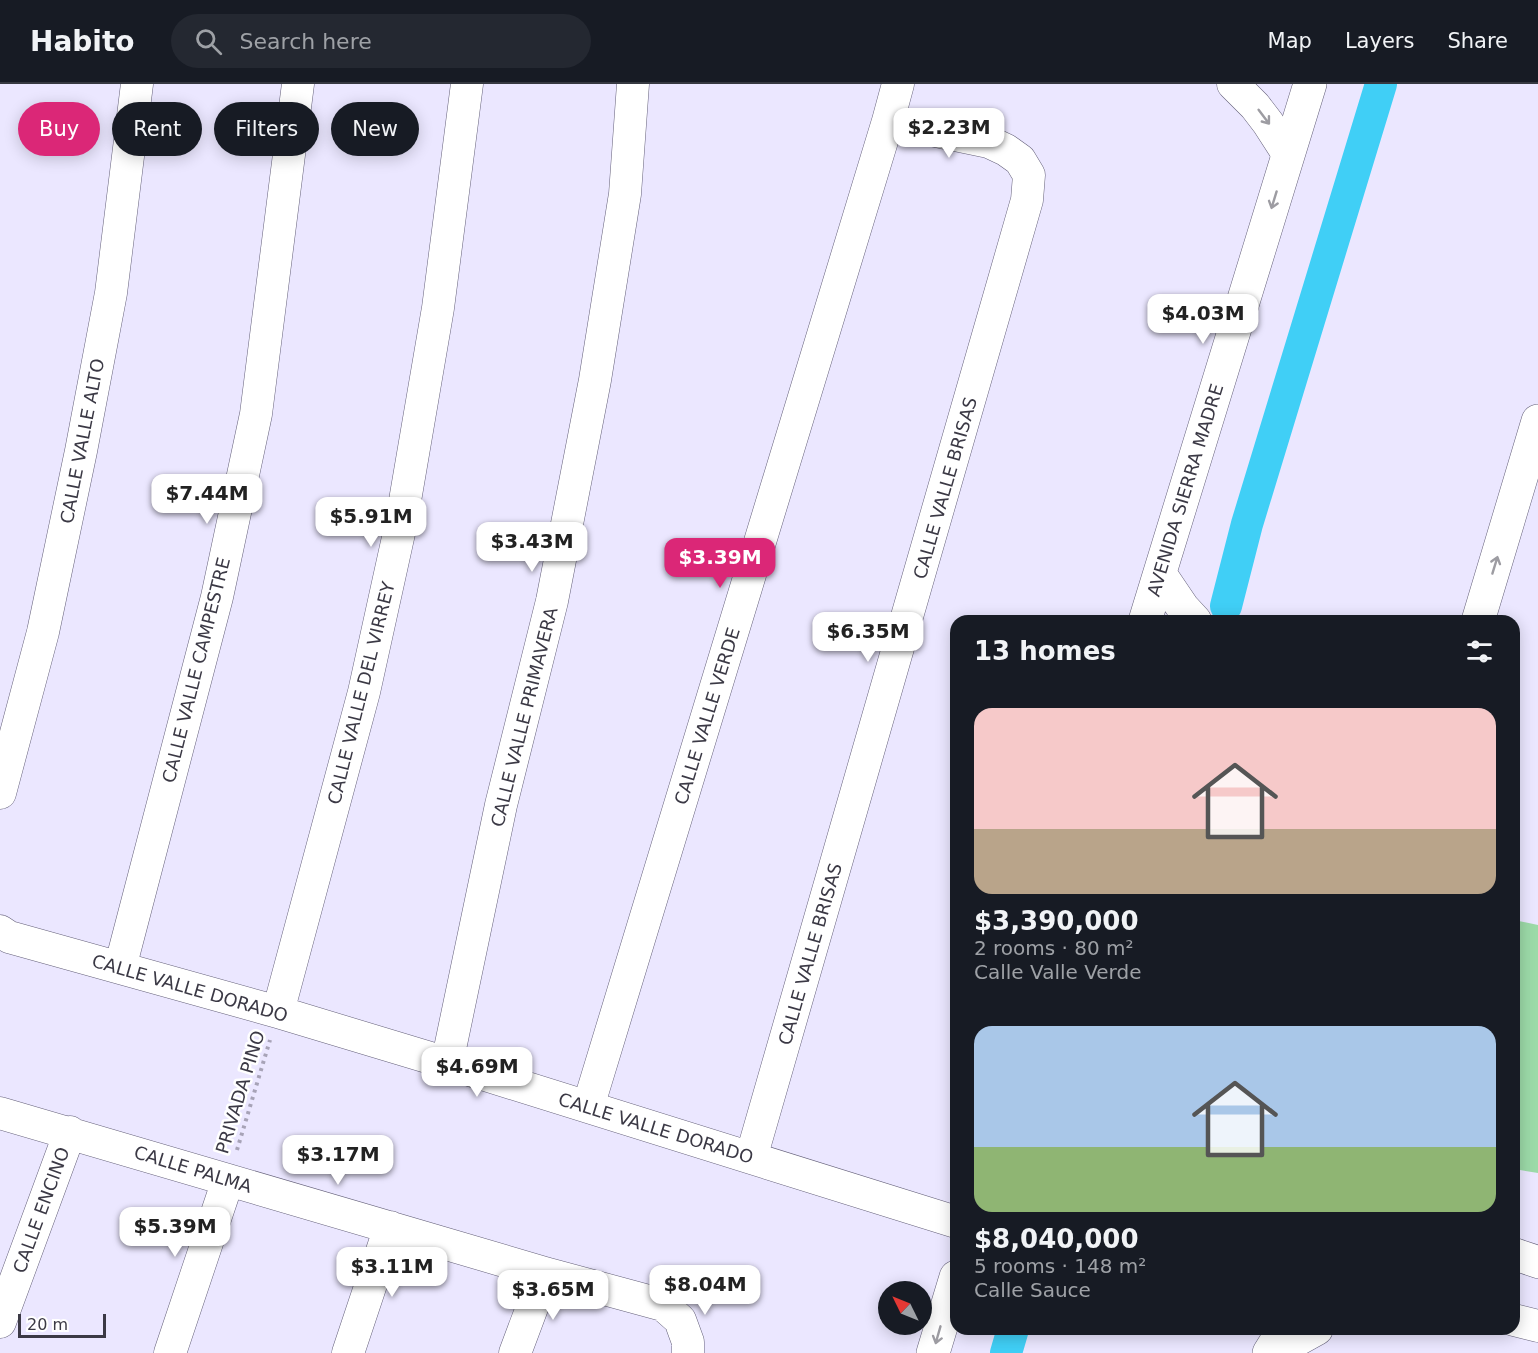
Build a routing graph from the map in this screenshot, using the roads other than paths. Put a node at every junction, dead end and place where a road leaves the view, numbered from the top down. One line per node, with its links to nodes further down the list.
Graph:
1 (137, 84): 15 (street, CALLE VALLE ALTO)
2 (298, 84): 17 (street, CALLE VALLE CAMPESTRE)
3 (467, 84): 18 (street, CALLE VALLE DEL VIRREY)
4 (633, 84): 19 (street, CALLE VALLE PRIMAVERA)
5 (898, 84): 8 (street, CALLE VALLE VERDE)
6 (1233, 84): 9 (street, one-way to 9)
7 (1310, 84): 9 (street, AVENIDA SIERRA MADRE)
8 (888, 121): 20 (street, CALLE VALLE VERDE); 23 (street, CALLE VALLE BRISAS)
9 (1288, 154): 11 (street, AVENIDA SIERRA MADRE, one-way to 11)
10 (1538, 421): 14 (street, one-way to 10)
11 (1160, 574): 12 (street, AVENIDA SIERRA MADRE); 13 (street)
12 (1147, 615)
13 (1189, 615)
14 (1480, 615)
15 (0, 793)
16 (4, 934): 17 (street, CALLE VALLE DORADO)
17 (120, 968): 18 (street, CALLE VALLE DORADO)
18 (278, 1012): 19 (street, CALLE VALLE DORADO)
19 (447, 1063): 20 (street, CALLE VALLE DORADO)
20 (588, 1107): 23 (street, CALLE VALLE DORADO)
21 (0, 1113): 22 (street, CALLE PALMA)
22 (70, 1132): 24 (street, CALLE PALMA); 31 (street, CALLE ENCINO)
23 (751, 1158): 25 (street, CALLE VALLE DORADO)
24 (228, 1180): 26 (street, CALLE PALMA); 36 (street)
25 (950, 1220)
26 (390, 1227): 29 (street, CALLE PALMA); 37 (street)
27 (1520, 1256): 28 (street)
28 (1538, 1262)
29 (545, 1273): 38 (street); 39 (street, CALLE PALMA)
30 (950, 1297): 40 (street, one-way to 40)
31 (0, 1322)
32 (1520, 1322): 33 (street)
33 (1538, 1326)
34 (1280, 1335): 41 (street)
35 (1306, 1335): 42 (street)
36 (170, 1353)
37 (348, 1353)
38 (515, 1353)
39 (688, 1353)
40 (933, 1353)
41 (1269, 1353)
42 (1274, 1353)

